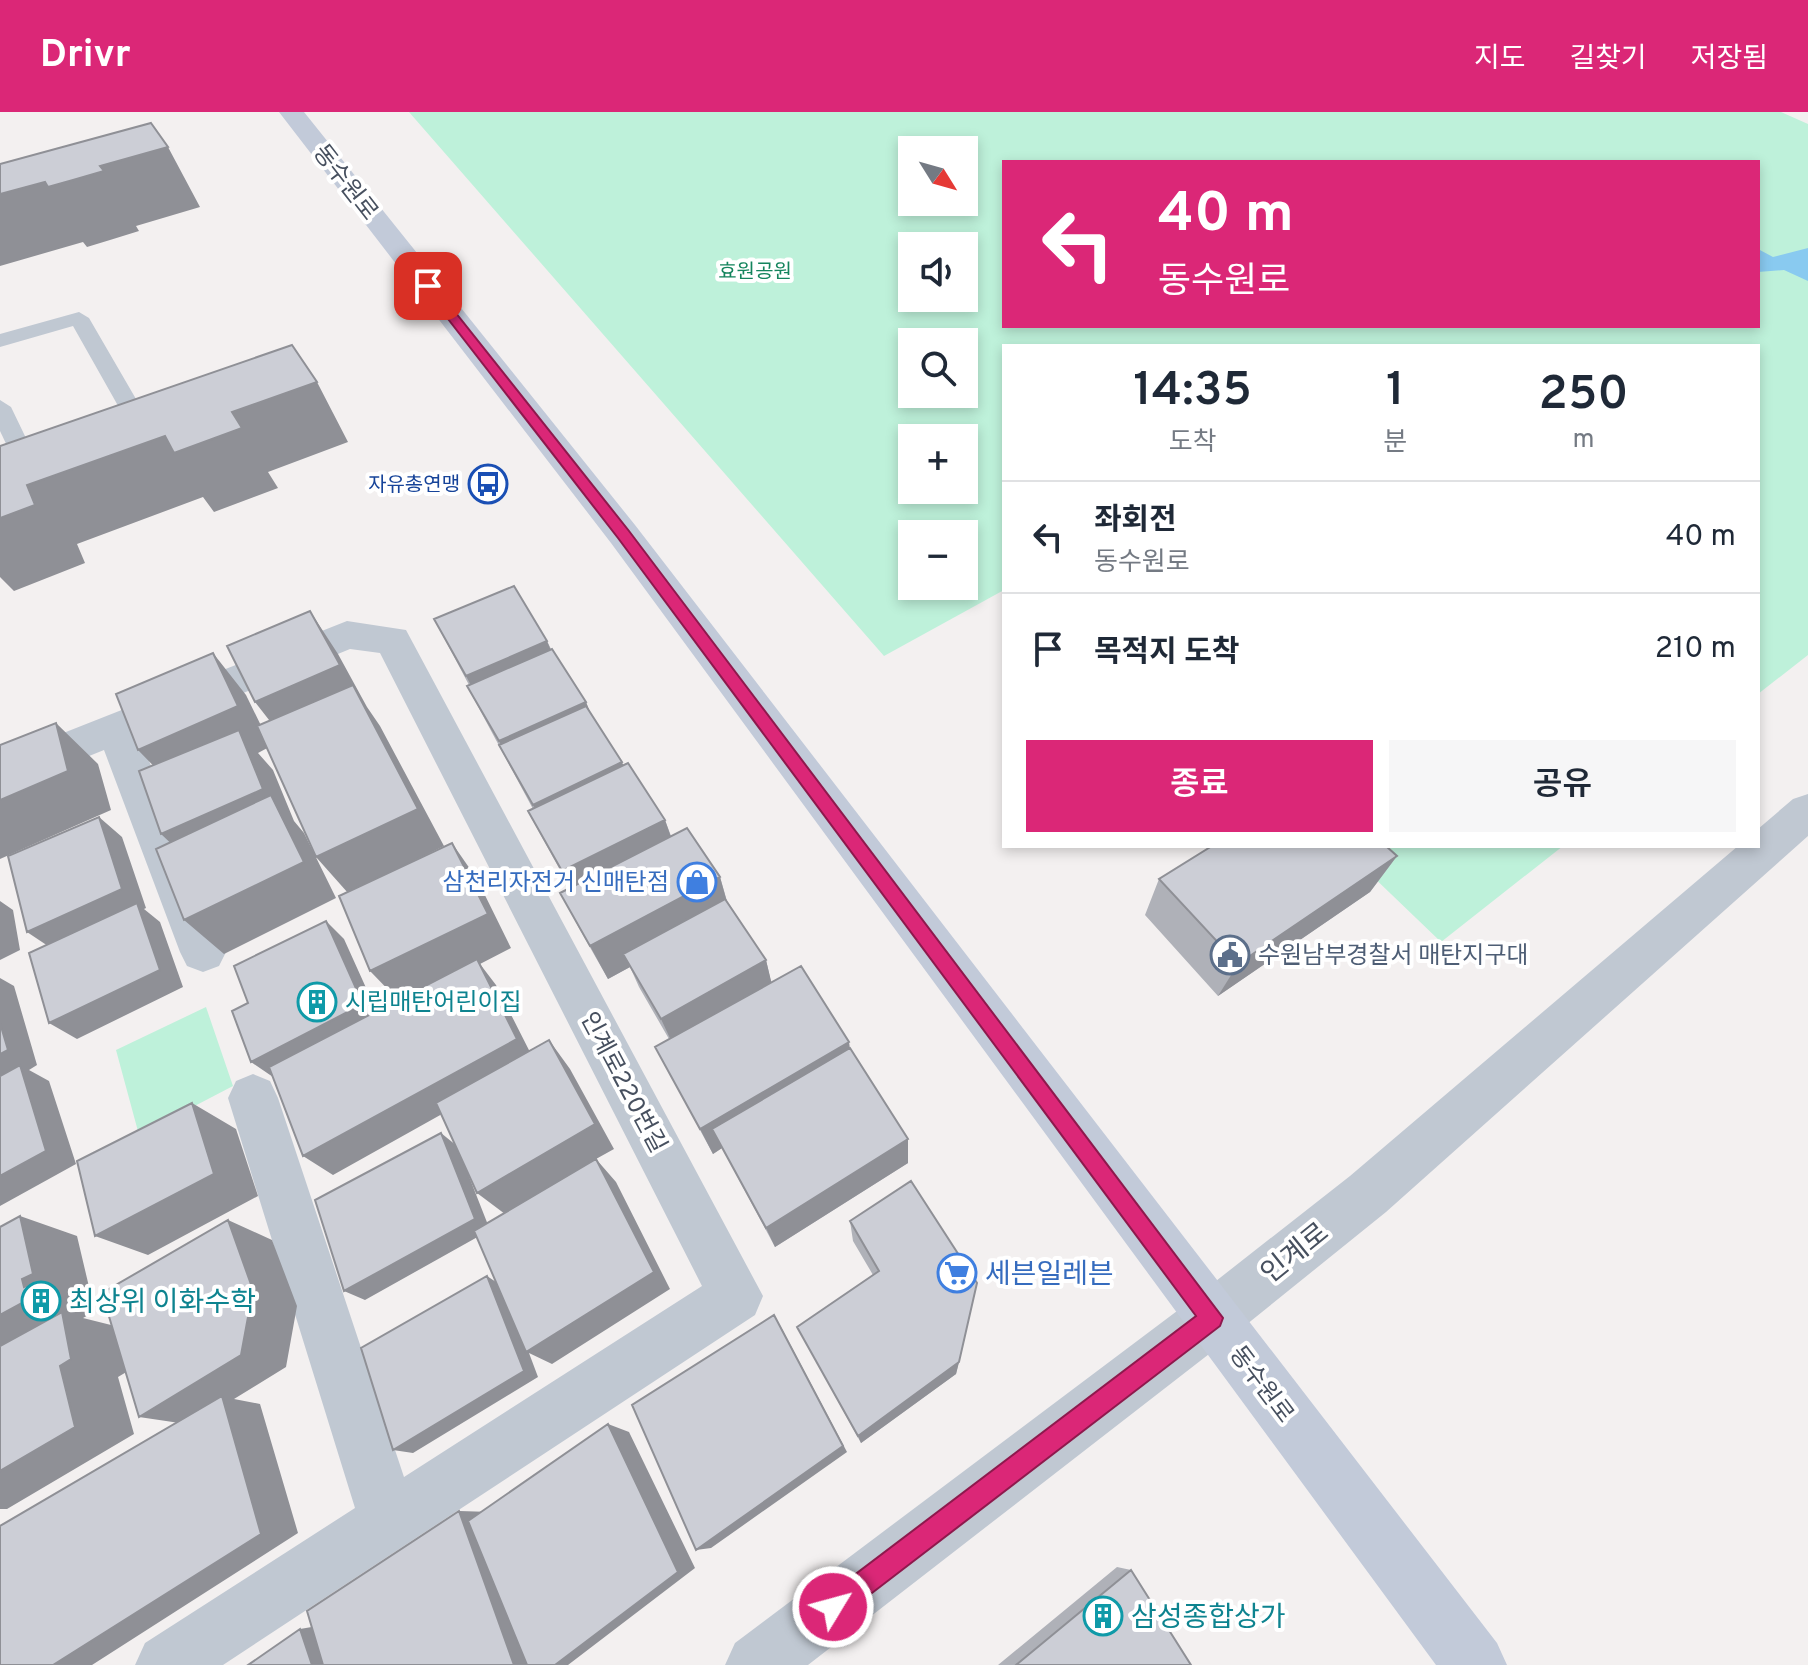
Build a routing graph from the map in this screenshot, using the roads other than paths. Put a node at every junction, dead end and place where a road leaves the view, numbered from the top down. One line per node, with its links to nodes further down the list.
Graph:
1 (291, 112): 11 (main road, 동수원로)
2 (0, 341): 4 (lane)
3 (0, 407): 5 (lane)
4 (114, 440)
5 (58, 460)
6 (116, 728): 7 (street, 인계로220번길); 9 (street); 12 (street, 인계로220번길)
7 (0, 775)
8 (1808, 811): 11 (street, 인계로)
9 (203, 952)
10 (253, 1098): 12 (street)
11 (1212, 1318): 14 (street, 인계로); 15 (main road, 동수원로)
12 (388, 1520): 13 (street, 인계로220번길)
13 (167, 1665)
14 (757, 1665)
15 (1475, 1665)

